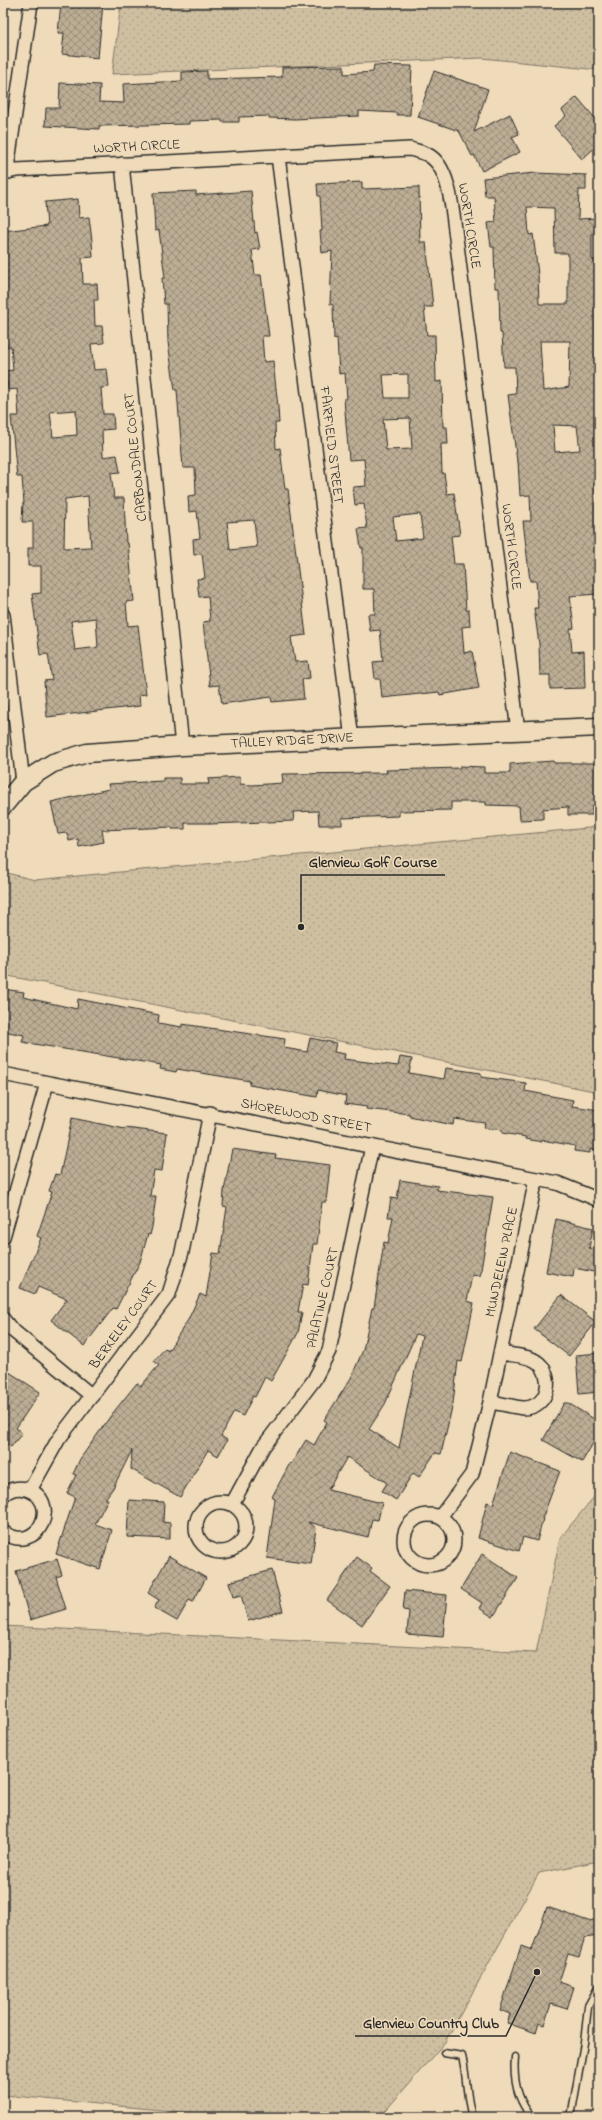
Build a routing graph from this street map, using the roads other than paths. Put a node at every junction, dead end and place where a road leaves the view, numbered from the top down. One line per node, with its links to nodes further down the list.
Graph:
1 (31, 3): 4 (street)
2 (278, 156): 3 (street, WORTH CIRCLE); 7 (street, WORTH CIRCLE); 8 (street, FAIRFIELD STREET)
3 (122, 164): 4 (street, WORTH CIRCLE); 9 (street, CARBONDALE COURT)
4 (6, 172)
5 (3, 615): 10 (street)
6 (599, 728): 7 (street, TALLEY RIDGE DRIVE)
7 (518, 731): 8 (street, TALLEY RIDGE DRIVE)
8 (352, 738): 9 (street, TALLEY RIDGE DRIVE)
9 (182, 746): 10 (street, TALLEY RIDGE DRIVE)
10 (23, 782): 11 (street, TALLEY RIDGE DRIVE)
11 (3, 806)
12 (3, 1074): 13 (street, SHOREWOOD STREET)
13 (47, 1083): 14 (street, SHOREWOOD STREET); 18 (street)
14 (210, 1113): 15 (street, SHOREWOOD STREET); 21 (street, BERKELEY COURT)
15 (372, 1146): 16 (street, SHOREWOOD STREET); 25 (street, PALATINE COURT)
16 (536, 1179): 17 (street, SHOREWOOD STREET); 20 (street, MUNDELEIN PLACE)
17 (599, 1200)
18 (3, 1237)
19 (3, 1319): 21 (street)
20 (500, 1353): 22 (street, MUNDELEIN PLACE); 22 (street)
21 (92, 1396): 23 (street, BERKELEY COURT)
22 (490, 1402): 26 (street, MUNDELEIN PLACE)
23 (30, 1490): 24 (street); 27 (street)
24 (3, 1495)
25 (232, 1504)
26 (440, 1518)
27 (3, 1532)
28 (599, 1986): 33 (lane)
29 (444, 2053): 31 (lane)
30 (515, 2057): 32 (lane)
31 (472, 2117)
32 (532, 2117)
33 (571, 2117)

